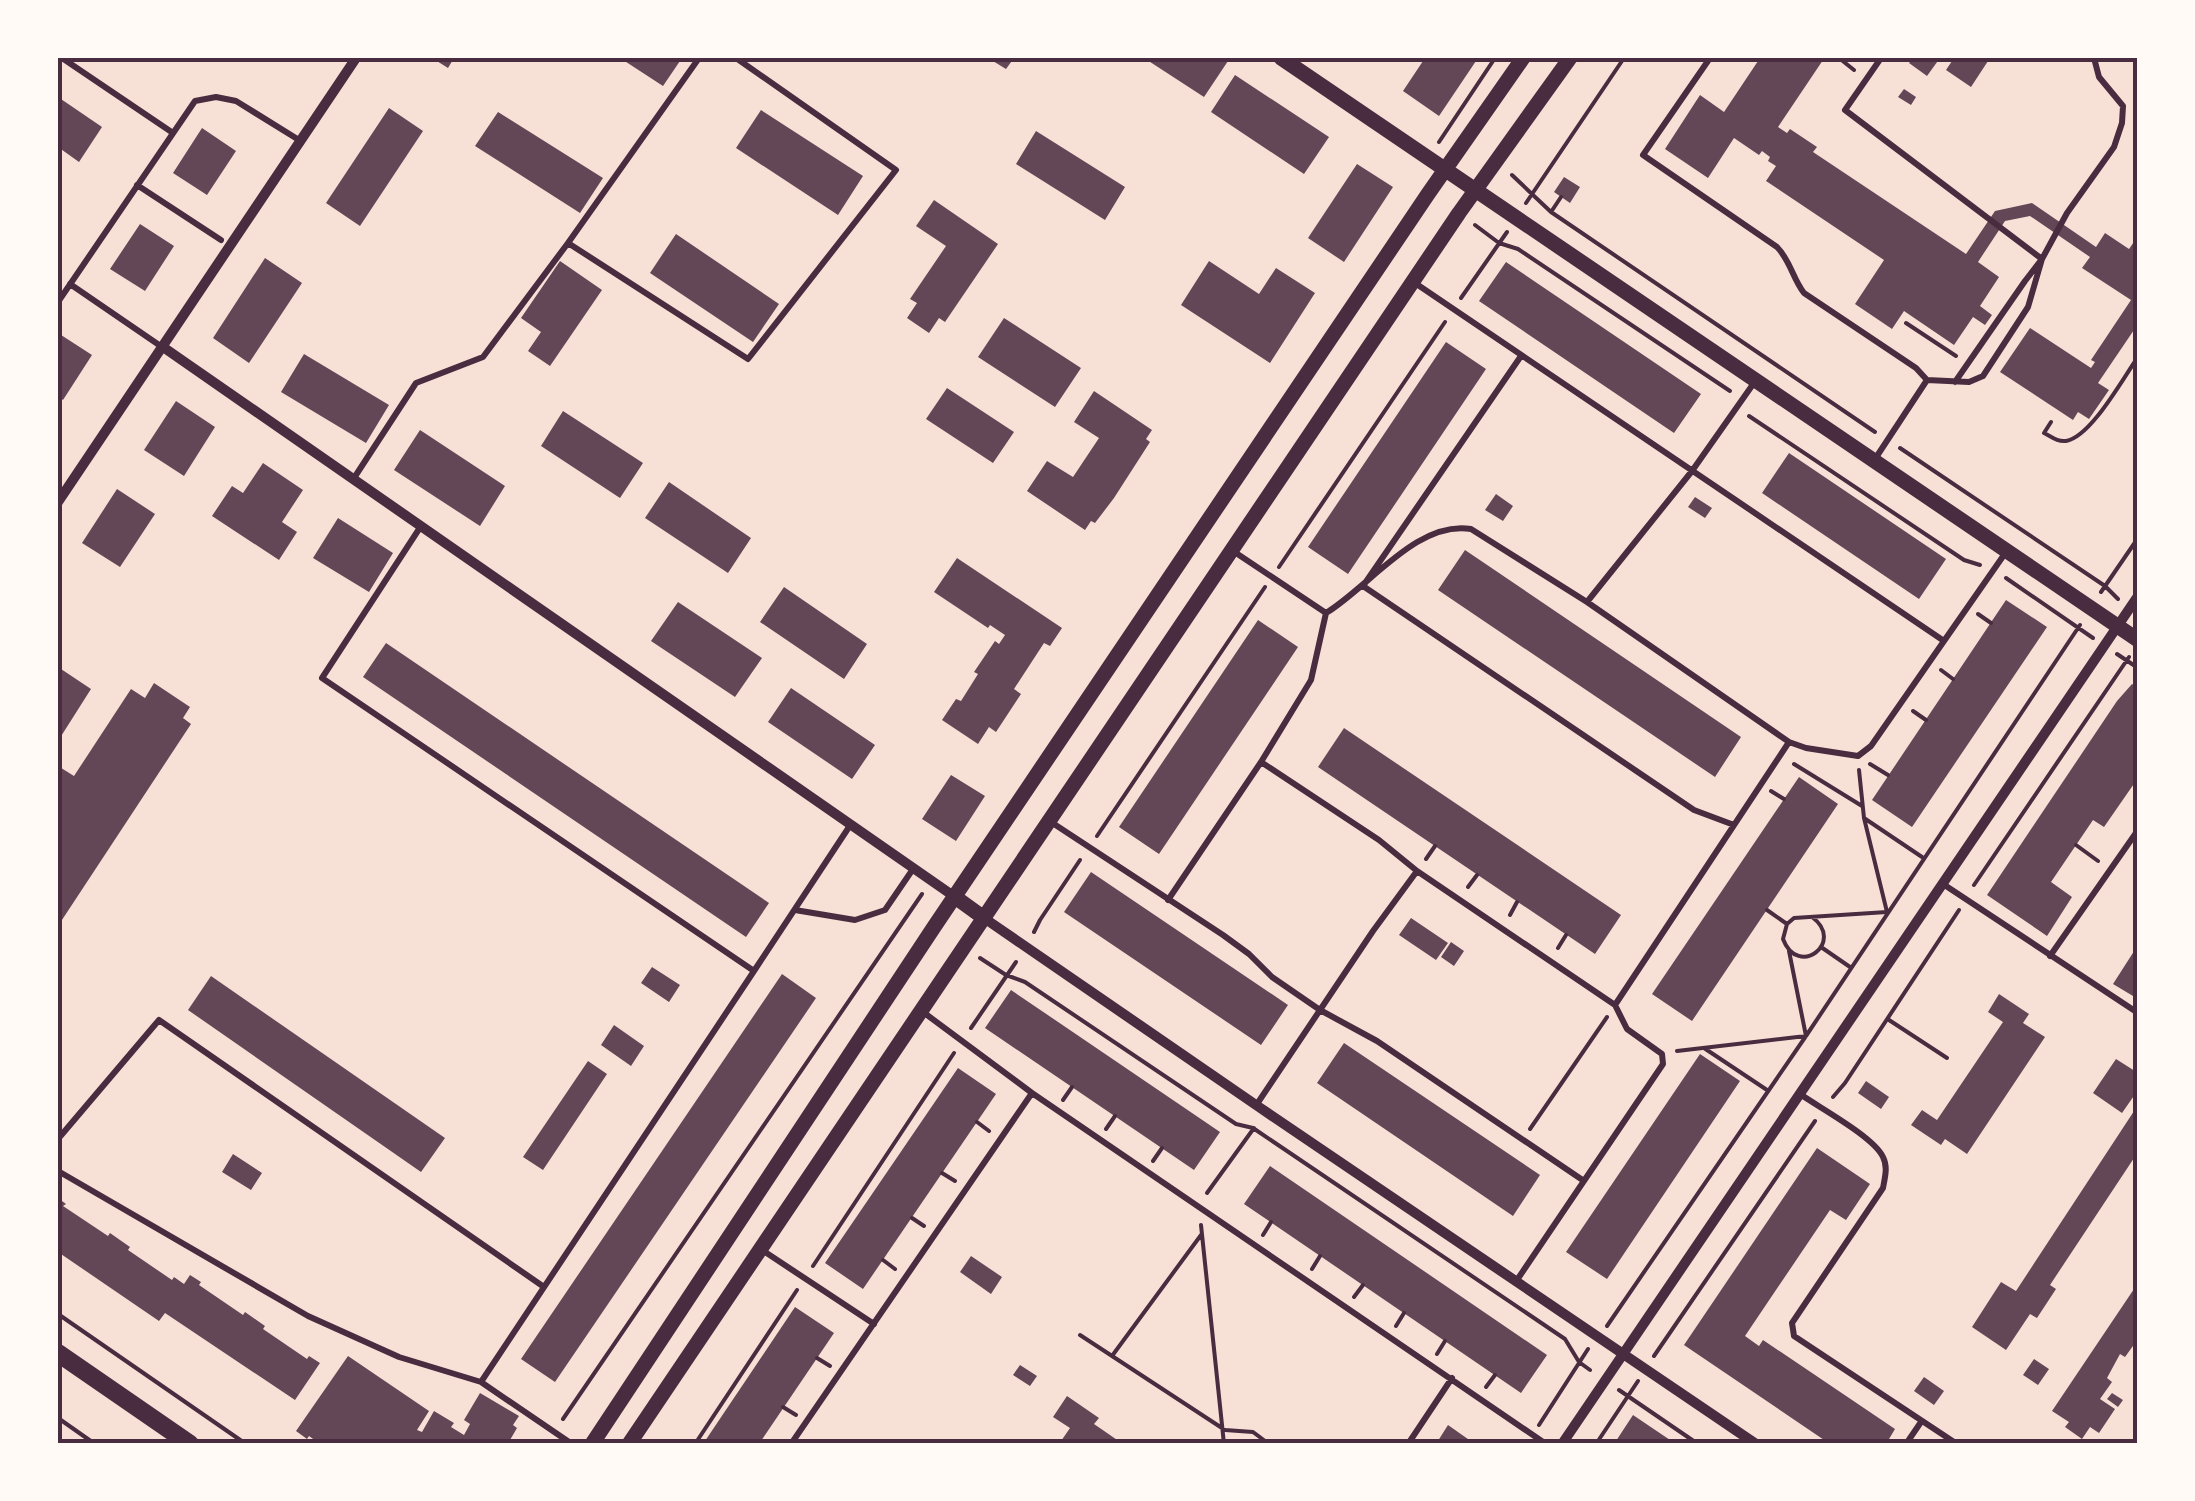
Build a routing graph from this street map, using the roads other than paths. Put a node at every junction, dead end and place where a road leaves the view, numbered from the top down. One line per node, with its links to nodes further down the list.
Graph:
1 (62, 58): 11 (lane)
2 (356, 58): 12 (street)
3 (699, 58): 17 (lane)
4 (736, 58): 17 (lane)
5 (1280, 58): 13 (street)
6 (1523, 58): 13 (street)
7 (1570, 58): 15 (street)
8 (1710, 58): 25 (lane)
9 (1881, 58): 18 (lane)
10 (2094, 58): 18 (lane)
11 (173, 133): 12 (lane); 14 (lane)
12 (300, 141): 22 (street)
13 (1446, 169): 15 (street); 50 (street)
14 (137, 186): 16 (lane); 20 (lane)
15 (1477, 190): 19 (street); 24 (street)
16 (221, 240)
17 (568, 243): 29 (lane)
18 (2042, 259): 26 (lane); 26 (lane)
19 (1413, 282): 23 (lane); 32 (street)
20 (70, 284): 21 (lane); 22 (lane)
21 (58, 302)
22 (163, 348): 29 (street); 30 (street)
23 (1521, 356): 28 (lane); 34 (lane)
24 (1756, 380): 27 (street); 28 (lane)
25 (1926, 380): 26 (lane); 27 (lane)
26 (1956, 382)
27 (1874, 460): 33 (street)
28 (1692, 472): 36 (lane); 39 (lane)
29 (353, 479): 31 (street)
30 (58, 502)
31 (421, 526): 44 (street); 55 (lane)
32 (1232, 551): 37 (lane); 43 (street)
33 (2007, 551): 38 (street); 39 (lane)
34 (1363, 586): 36 (lane); 37 (lane); 45 (lane)
35 (2138, 596): 38 (street)
36 (1587, 602): 41 (lane)
37 (1326, 613): 42 (lane)
38 (2117, 626): 40 (street); 49 (street)
39 (1944, 641): 41 (lane)
40 (2135, 646)
41 (1790, 742): 45 (lane)
42 (1261, 762): 48 (lane); 51 (lane)
43 (1050, 821): 51 (lane); 53 (street)
44 (852, 824): 47 (street); 52 (lane)
45 (1734, 825): 56 (lane)
46 (2138, 830): 54 (lane)
47 (914, 868): 50 (street); 52 (lane)
48 (1417, 871): 56 (lane); 57 (lane)
49 (1942, 884): 54 (lane); 61 (street)
50 (955, 897): 53 (street); 77 (street)
51 (1168, 900): 57 (lane)
52 (795, 910): 55 (lane)
53 (984, 918): 58 (street); 62 (street)
54 (2050, 956): 59 (lane)
55 (754, 971): 68 (lane)
56 (1616, 1005): 65 (lane)
57 (1320, 1010): 62 (lane); 65 (lane)
58 (922, 1011): 60 (lane); 66 (street)
59 (2138, 1013)
60 (1032, 1093): 69 (lane); 72 (lane)
61 (1800, 1094): 71 (street); 74 (lane)
62 (1260, 1108): 67 (street)
63 (58, 1138): 68 (lane)
64 (58, 1171): 73 (lane)
65 (1584, 1182): 67 (lane)
66 (761, 1249): 69 (lane); 78 (street)
67 (1516, 1282): 71 (street)
68 (544, 1287): 73 (lane)
69 (874, 1324): 79 (lane)
70 (58, 1353): 75 (main road)
71 (1624, 1354): 82 (street); 83 (street)
72 (1452, 1378): 80 (lane); 81 (lane)
73 (481, 1382): 76 (lane)
74 (1921, 1422): 84 (lane); 85 (lane)
75 (190, 1444)
76 (572, 1444)
77 (592, 1444)
78 (630, 1444)
79 (791, 1444)
80 (1408, 1444)
81 (1546, 1444)
82 (1562, 1444)
83 (1756, 1444)
84 (1906, 1444)
85 (1957, 1444)

